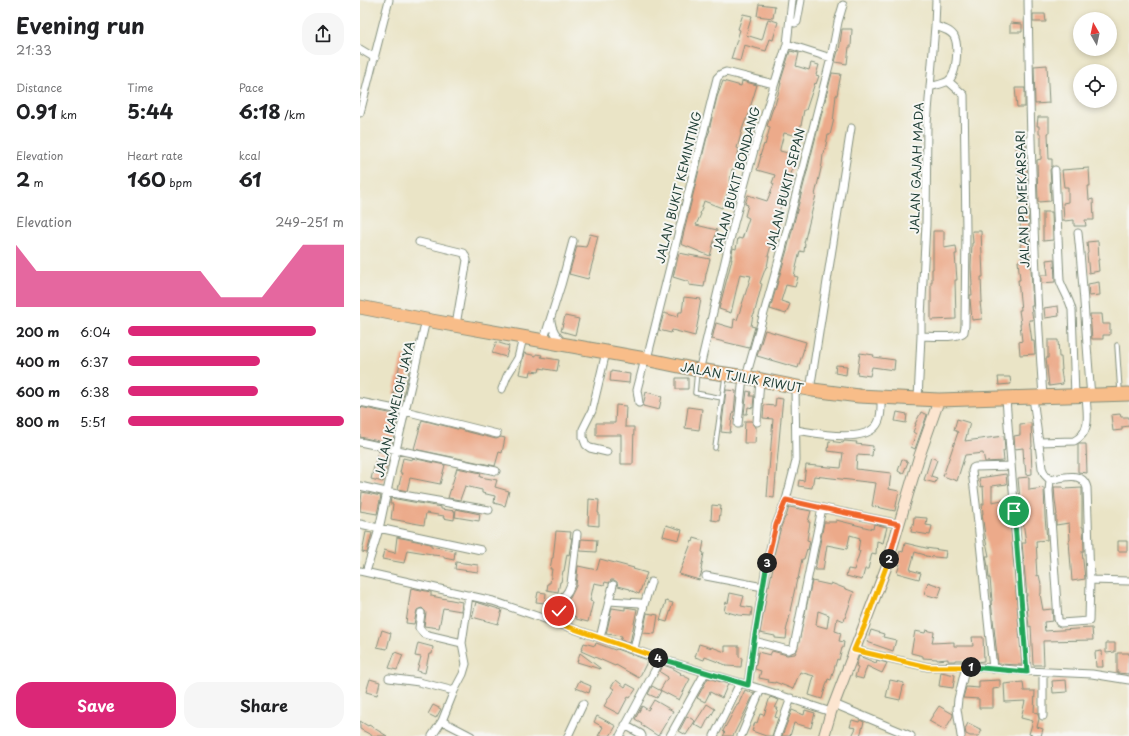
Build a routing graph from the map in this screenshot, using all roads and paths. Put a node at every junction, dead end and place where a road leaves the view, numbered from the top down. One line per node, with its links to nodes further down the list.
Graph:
1 (389, 0): 11 (street)
2 (792, 0): 7 (street, JALAN BUKIT BONDANG)
3 (801, 0): 7 (street)
4 (936, 0): 8 (street, JALAN GAJAH MADA)
5 (1028, 0): 45 (street, JALAN PD.MEKARSARI)
6 (843, 5): 12 (street, JALAN BUKIT SEPAN)
7 (790, 21): 9 (street, JALAN BUKIT BONDANG)
8 (935, 26): 13 (street); 17 (street, JALAN GAJAH MADA)
9 (787, 44): 12 (street); 15 (street, JALAN BUKIT BONDANG)
10 (360, 49): 11 (street)
11 (375, 58): 16 (street)
12 (831, 58): 37 (street, JALAN BUKIT SEPAN)
13 (948, 81): 17 (street); 28 (street)
14 (360, 83): 16 (street)
15 (774, 84): 34 (street, JALAN BUKIT KEMINTING); 35 (street, JALAN BUKIT BONDANG)
16 (367, 87): 18 (street)
17 (930, 87): 28 (street, JALAN GAJAH MADA)
18 (360, 113)
19 (851, 128): 41 (street)
20 (1055, 170): 43 (street)
21 (1078, 233): 43 (street)
22 (573, 241): 25 (street)
23 (419, 242): 27 (street)
24 (360, 307): 26 (highway, JALAN TJILIK RIWUT)
25 (550, 319): 30 (street); 31 (street)
26 (426, 320): 27 (highway, JALAN TJILIK RIWUT); 52 (street, JALAN KAMELOH JAYA)
27 (456, 325): 29 (highway, JALAN TJILIK RIWUT)
28 (921, 336): 47 (street, JALAN GAJAH MADA)
29 (523, 338): 30 (highway, JALAN TJILIK RIWUT); 40 (street)
30 (543, 342): 31 (highway, JALAN TJILIK RIWUT)
31 (565, 345): 33 (highway, JALAN TJILIK RIWUT)
32 (1117, 345): 42 (lane)
33 (606, 352): 34 (highway, JALAN TJILIK RIWUT); 61 (street)
34 (646, 359): 35 (highway, JALAN TJILIK RIWUT); 51 (street, JALAN BUKIT KEMINTING)
35 (699, 367): 36 (highway, JALAN TJILIK RIWUT); 46 (lane)
36 (725, 374): 37 (highway, JALAN TJILIK RIWUT); 46 (lane)
37 (745, 377): 38 (highway, JALAN TJILIK RIWUT); 54 (street, JALAN BUKIT SEPAN)
38 (760, 380): 39 (highway, JALAN TJILIK RIWUT); 53 (street)
39 (795, 387): 41 (highway, JALAN TJILIK RIWUT); 55 (street)
40 (502, 389)
41 (810, 390): 44 (highway, JALAN TJILIK RIWUT)
42 (1125, 394): 43 (highway, JALAN TJILIK RIWUT)
43 (1084, 396): 45 (highway, JALAN TJILIK RIWUT); 58 (street)
44 (881, 397): 47 (highway, JALAN TJILIK RIWUT); 55 (street)
45 (1038, 397): 48 (highway, JALAN TJILIK RIWUT); 58 (street, JALAN PD.MEKARSARI)
46 (722, 398): 59 (lane)
47 (918, 399): 49 (highway, JALAN TJILIK RIWUT)
48 (1006, 399): 49 (highway, JALAN TJILIK RIWUT); 62 (street)
49 (939, 400): 71 (main road)
50 (360, 402): 52 (street)
51 (639, 403)
52 (406, 411): 56 (street); 60 (street, JALAN KAMELOH JAYA)
53 (757, 422)
54 (738, 424)
55 (796, 430): 67 (street)
56 (497, 434)
57 (360, 442): 60 (street)
58 (1039, 442): 64 (street, JALAN PD.MEKARSARI)
59 (715, 448)
60 (396, 450): 63 (street); 66 (street, JALAN KAMELOH JAYA)
61 (607, 452)
62 (1011, 466): 94 (street); 95 (street)
63 (496, 471)
64 (1050, 480): 77 (street); 77 (street)
65 (360, 486): 66 (street)
66 (386, 492): 69 (street); 72 (street, JALAN KAMELOH JAYA)
67 (786, 500): 68 (street); 81 (street)
68 (822, 508): 71 (street); 88 (street)
69 (489, 510)
70 (360, 524): 72 (street)
71 (899, 524): 91 (main road)
72 (379, 529): 74 (street); 75 (street, JALAN KAMELOH JAYA)
73 (577, 534): 86 (street)
74 (481, 550)
75 (363, 571): 82 (street)
76 (706, 576): 81 (street)
77 (1090, 580): 78 (street)
78 (1129, 581)
79 (651, 582): 84 (street)
80 (613, 585): 83 (street)
81 (763, 587): 88 (street)
82 (469, 595): 86 (street); 89 (street)
83 (609, 602): 84 (street); 87 (street)
84 (644, 605): 90 (street)
85 (421, 613): 89 (street)
86 (557, 623): 87 (street)
87 (600, 638): 90 (street)
88 (754, 641): 101 (street)
89 (462, 644): 103 (street)
90 (634, 649): 92 (street)
91 (854, 650): 93 (street); 106 (main road)
92 (660, 659): 97 (street); 109 (street)
93 (966, 666): 94 (street); 121 (street)
94 (993, 669): 95 (street)
95 (1027, 672): 96 (street)
96 (1043, 672): 99 (street); 107 (street)
97 (705, 673): 100 (street); 115 (street)
98 (389, 678): 103 (street)
99 (1129, 680)
100 (740, 683): 101 (street); 116 (street)
101 (748, 685): 102 (street)
102 (761, 688): 104 (street); 117 (street)
103 (454, 691): 108 (street)
104 (791, 698): 106 (street); 118 (street)
105 (583, 704): 112 (street)
106 (833, 708): 119 (main road); 120 (street)
107 (1043, 716)
108 (442, 721): 110 (street); 111 (street)
109 (625, 725): 113 (street); 114 (street)
110 (432, 736)
111 (471, 736)
112 (568, 736)
113 (620, 736)
114 (642, 736)
115 (670, 736)
116 (714, 736)
117 (741, 736)
118 (777, 736)
119 (824, 736)
120 (911, 736)
121 (961, 736)

